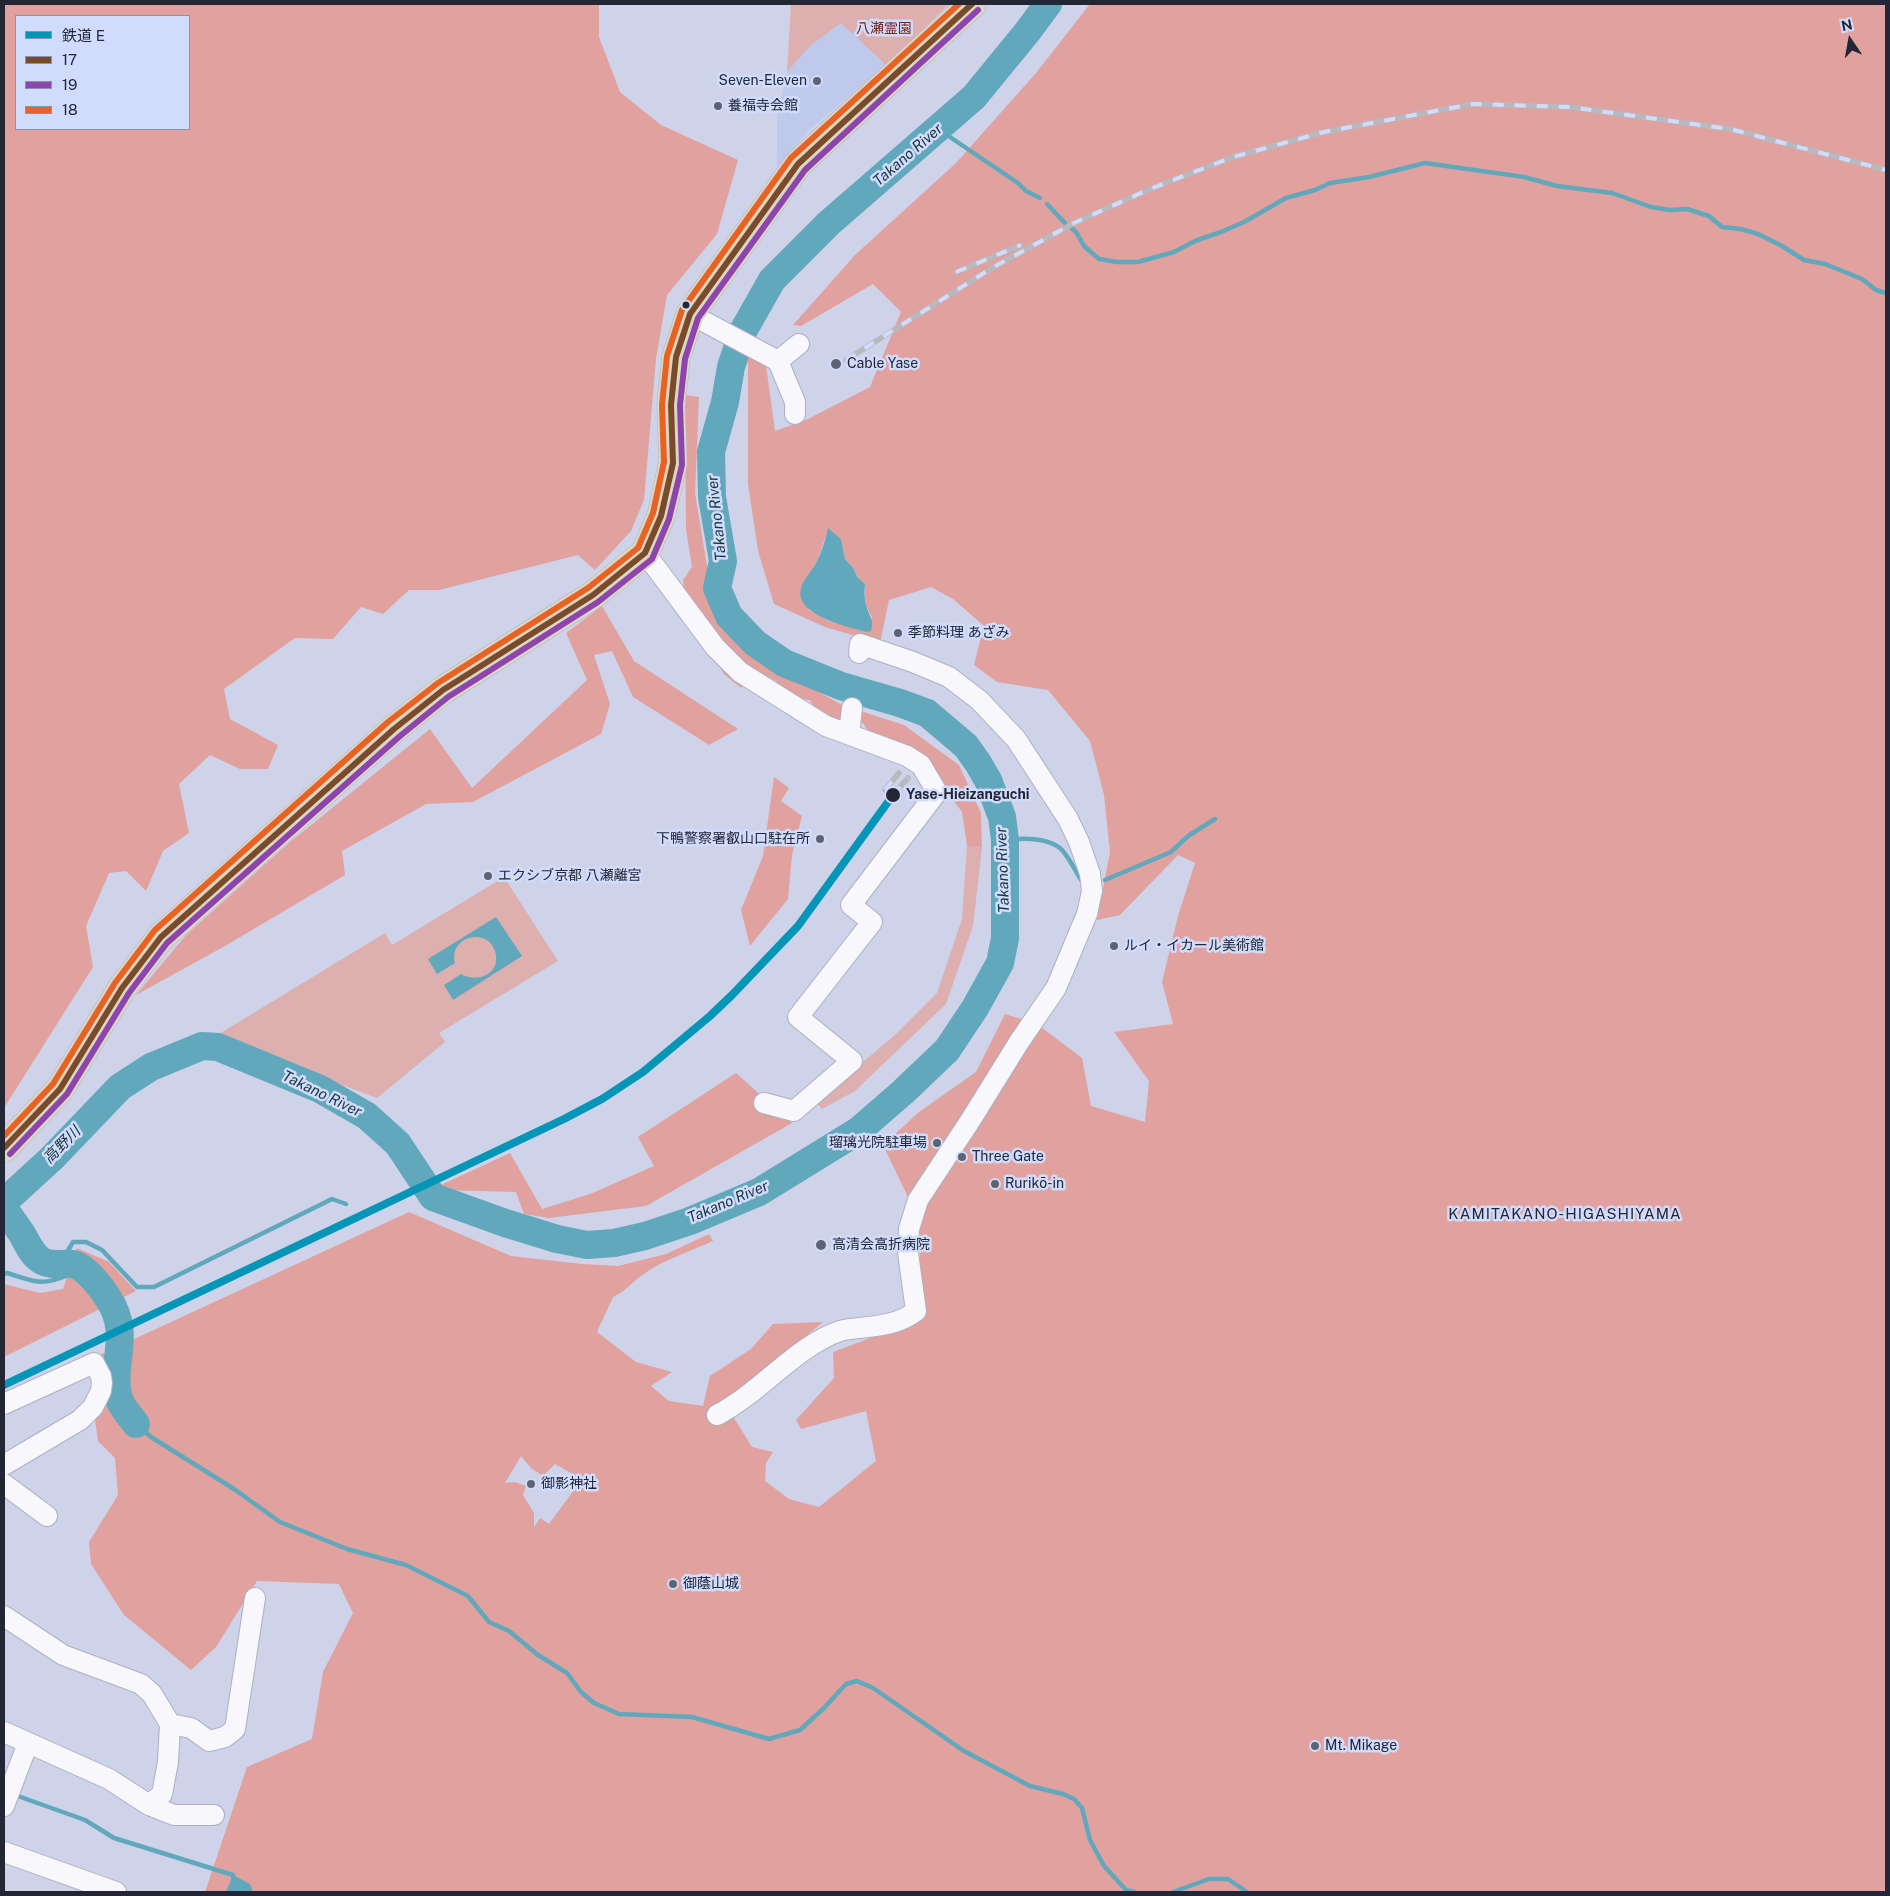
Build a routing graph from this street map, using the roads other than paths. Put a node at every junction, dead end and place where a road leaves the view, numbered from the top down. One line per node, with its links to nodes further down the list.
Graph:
1 (972, 4): 2 (highway)
2 (700, 318): 4 (street); 6 (highway)
3 (799, 344): 4 (street)
4 (770, 356): 5 (street)
5 (795, 414)
6 (645, 553): 9 (street); 11 (highway)
7 (859, 653): 13 (street)
8 (852, 708): 9 (street)
9 (849, 734): 10 (street)
10 (764, 1103)
11 (4, 1148)
12 (4, 1404): 14 (street)
13 (718, 1415)
14 (4, 1465)
15 (4, 1484): 16 (street)
16 (47, 1516)
17 (255, 1598): 19 (street)
18 (4, 1616): 19 (street)
19 (170, 1724): 23 (street)
20 (4, 1732): 21 (street)
21 (28, 1743): 22 (street); 23 (street)
22 (7, 1796)
23 (149, 1805): 24 (street)
24 (214, 1815)
25 (4, 1852): 26 (street)
26 (116, 1892)

